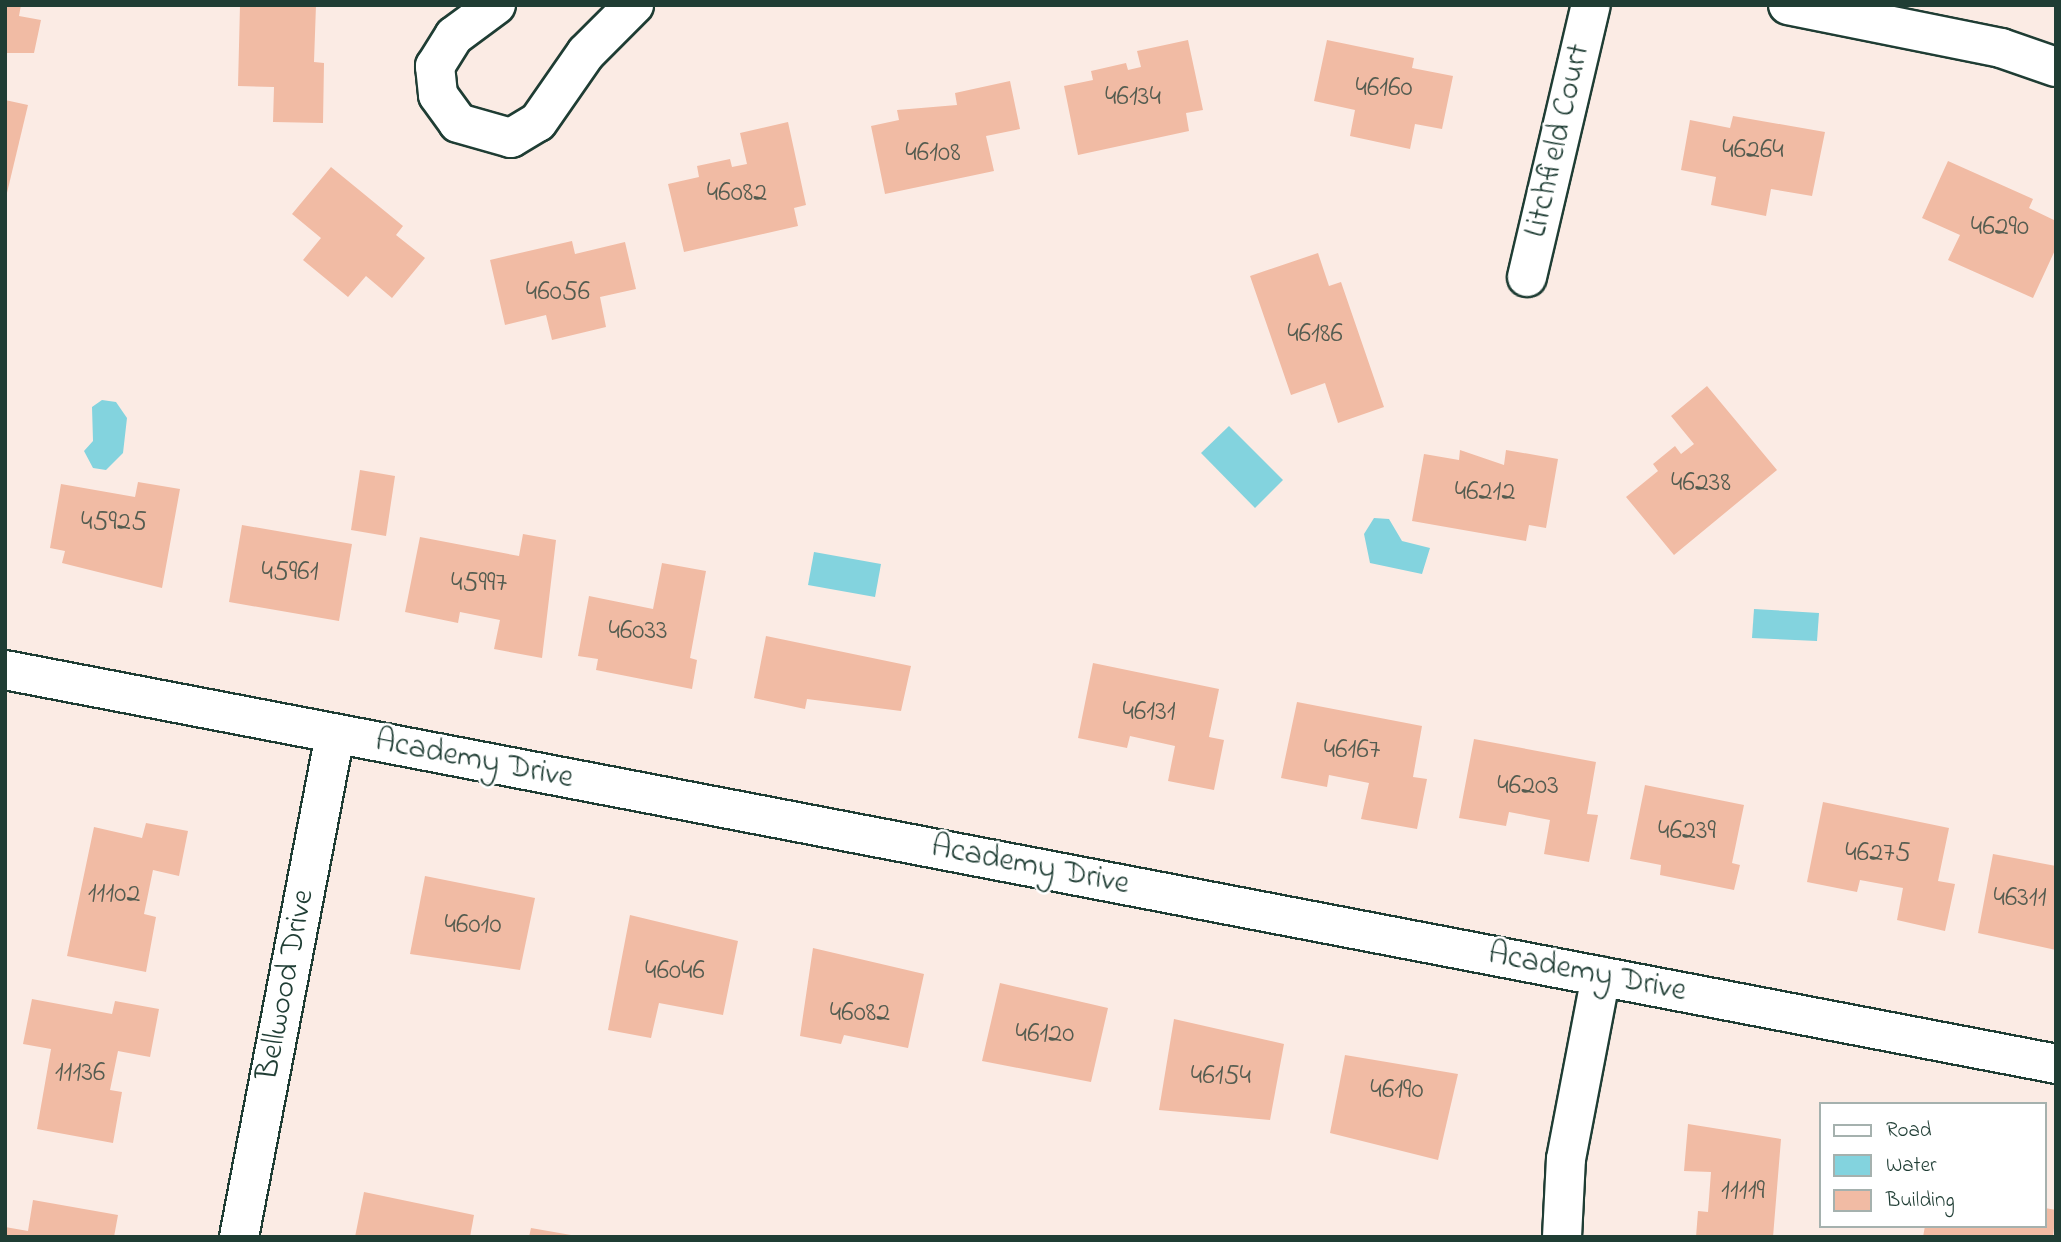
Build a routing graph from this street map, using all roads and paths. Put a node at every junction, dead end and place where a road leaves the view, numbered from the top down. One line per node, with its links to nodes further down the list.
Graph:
1 (496, 5): 2 (street)
2 (634, 5)
3 (1591, 5): 6 (street, Litchfield Court)
4 (1788, 5): 5 (street)
5 (2056, 66)
6 (1527, 276)
7 (5, 670): 8 (street, Academy Drive)
8 (335, 734): 9 (street, Academy Drive); 11 (street, Bellwood Drive)
9 (1601, 976): 10 (street, Academy Drive); 12 (street)
10 (2056, 1064)
11 (239, 1237)
12 (1562, 1237)

